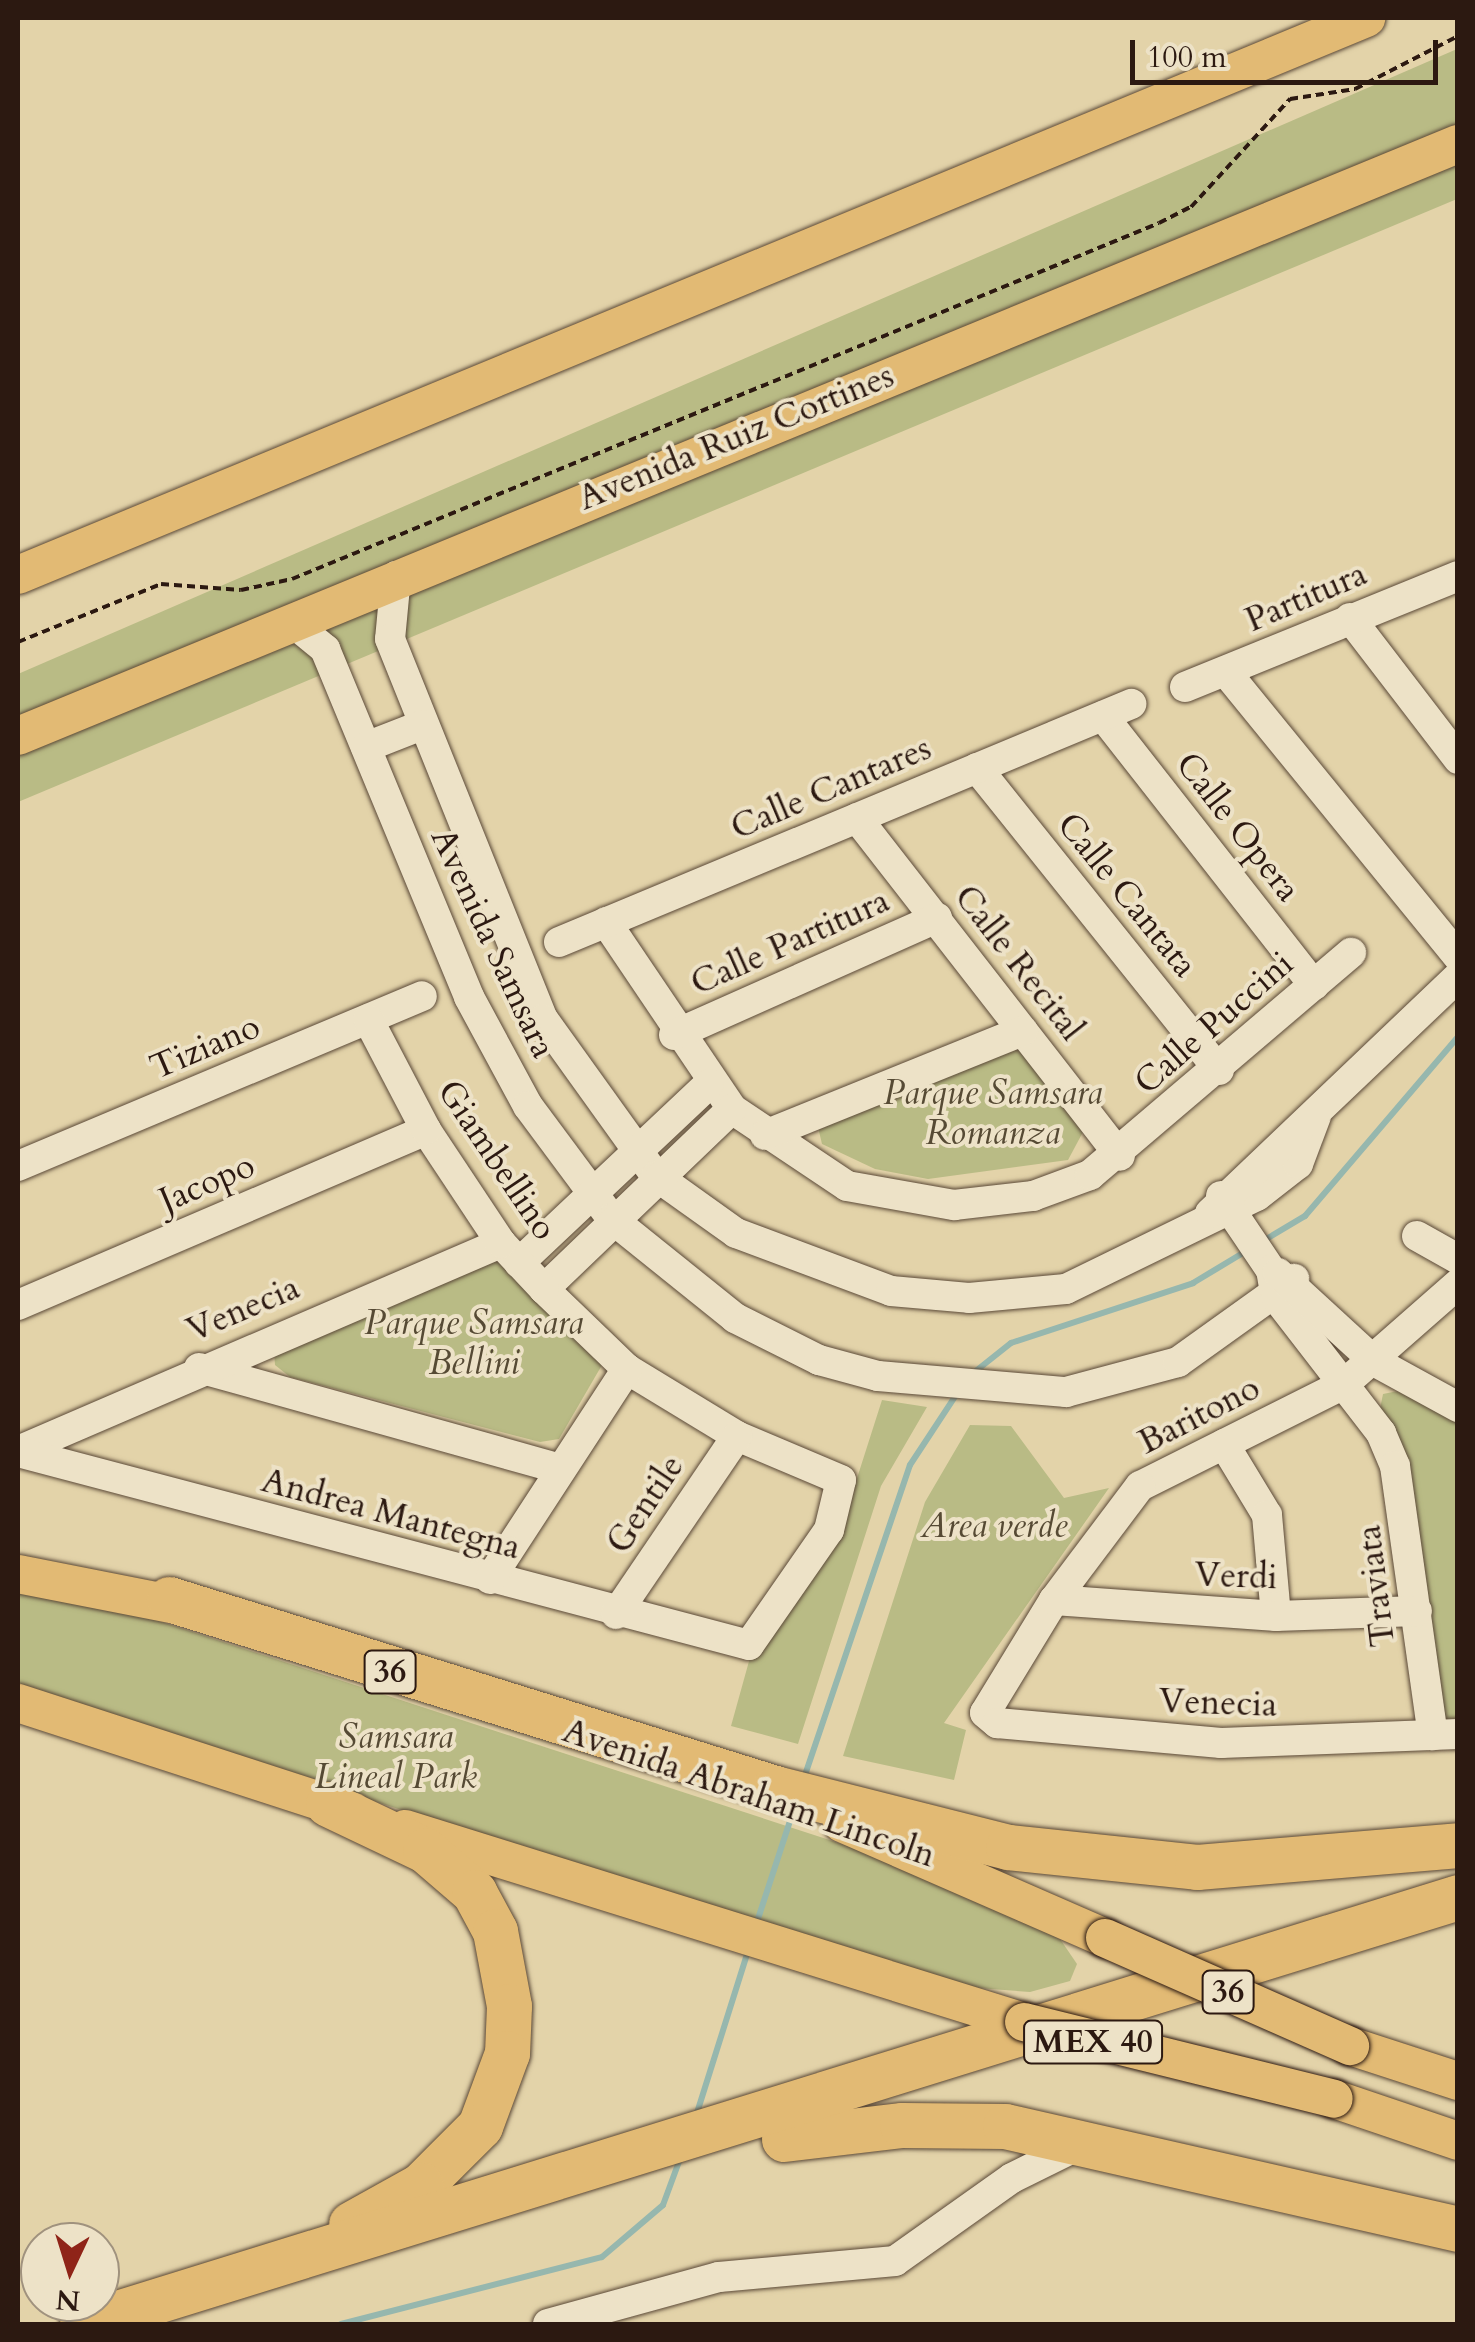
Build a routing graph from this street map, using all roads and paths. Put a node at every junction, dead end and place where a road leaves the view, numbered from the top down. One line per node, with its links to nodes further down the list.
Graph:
1 (1366, 18): 4 (main road)
2 (1458, 36): 9 (path)
3 (1458, 144): 5 (main road, Avenida Ruiz Cortines)
4 (18, 575)
5 (396, 576): 8 (main road, Avenida Ruiz Cortines); 14 (street, Avenida Samsara)
6 (1458, 576): 7 (street, Partitura)
7 (1350, 618): 10 (street, Partitura); 17 (street)
8 (292, 622): 15 (main road, Avenida Ruiz Cortines); 16 (street, Avenida Samsara)
9 (18, 642)
10 (1226, 672): 11 (street, Partitura); 22 (street)
11 (1184, 687)
12 (1131, 704): 13 (street, Calle Cantares)
13 (1103, 716): 18 (street, Calle Cantares); 26 (street, Calle Opera)
14 (422, 726): 16 (street); 36 (street, Avenida Samsara)
15 (18, 736)
16 (366, 747): 40 (street, Avenida Samsara)
17 (1458, 759)
18 (977, 768): 19 (street, Calle Cantares); 31 (street, Calle Cantata)
19 (857, 818): 20 (street, Calle Recital); 21 (street, Calle Cantares)
20 (937, 918): 29 (street, Calle Recital); 30 (street, Calle Partitura)
21 (606, 922): 23 (street, Calle Cantares); 30 (street, Calle Puccini)
22 (1454, 929)
23 (559, 942)
24 (1351, 953): 26 (street, Calle Puccini)
25 (1458, 976): 41 (street, Avenida Samsara)
26 (1314, 985): 31 (street, Calle Puccini)
27 (422, 996): 28 (street, Tiziano)
28 (368, 1019): 34 (street, Giambellino); 38 (street, Tiziano)
29 (1024, 1031): 35 (street); 37 (street, Calle Recital)
30 (674, 1035): 32 (street, Calle Puccini)
31 (1219, 1070): 37 (street, Calle Puccini)
32 (709, 1084): 33 (street, Calle Puccini); 36 (street)
33 (732, 1110): 35 (street, Calle Puccini); 39 (street)
34 (426, 1130): 44 (street, Giambellino); 49 (street, Jacopo)
35 (766, 1135): 37 (street, Calle Puccini)
36 (634, 1150): 39 (street, Avenida Samsara); 40 (street)
37 (1120, 1156)
38 (18, 1166)
39 (656, 1176): 41 (street, Avenida Samsara); 42 (street)
40 (587, 1190): 42 (street, Avenida Samsara); 44 (street)
41 (1220, 1210): 46 (street)
42 (612, 1219): 46 (street, Avenida Samsara); 48 (street)
43 (1418, 1236): 45 (street)
44 (510, 1253): 48 (street, Giambellino); 51 (street, Venecia)
45 (1458, 1259)
46 (1280, 1282): 50 (street); 53 (street, Traviata)
47 (1458, 1284): 50 (street, Baritono)
48 (544, 1289): 52 (street, Giambellino)
49 (18, 1305)
50 (1374, 1361): 53 (street, Baritono); 54 (street)
51 (198, 1368): 57 (street, Venecia); 58 (street)
52 (627, 1369): 55 (street, Giambellino); 58 (street)
53 (1344, 1384): 56 (street, Baritono); 63 (street, Traviata)
54 (1458, 1408)
55 (737, 1436): 64 (street, Gentile); 66 (street, Giambellino)
56 (1224, 1444): 62 (street, Baritono); 65 (street)
57 (18, 1452): 60 (street, Andrea Mantegna)
58 (560, 1470): 60 (street)
59 (18, 1574): 61 (main road, Avenida Abraham Lincoln / 36)
60 (490, 1579): 64 (street, Andrea Mantegna)
61 (168, 1600): 71 (highway); 74 (main road, Avenida Abraham Lincoln / 36, bridge)
62 (1054, 1600): 65 (street, Verdi); 68 (street, Baritono)
63 (1417, 1612): 65 (street, Verdi); 69 (street, Traviata)
64 (616, 1614): 66 (street, Andrea Mantegna)
65 (1276, 1616)
66 (745, 1646)
67 (18, 1702): 70 (main road, 36)
68 (986, 1708): 69 (street, Venecia)
69 (1445, 1734)
70 (328, 1804): 76 (main road, 36, bridge); 82 (highway)
71 (1458, 1845)
72 (1458, 1896): 77 (highway, MEX 40)
73 (1458, 1928): 77 (highway, MEX 40)
74 (1388, 2058): 75 (main road, Avenida Abraham Lincoln / 36); 76 (main road)
75 (1458, 2081)
76 (1371, 2112): 79 (main road, 36)
77 (775, 2126): 78 (highway); 80 (highway, MEX 40); 80 (highway, MEX 40)
78 (1088, 2140): 81 (highway); 85 (street)
79 (1458, 2141)
80 (623, 2176): 82 (highway, MEX 40); 84 (highway, MEX 40)
81 (1458, 2229)
82 (222, 2284): 83 (highway, MEX 40)
83 (82, 2324)
84 (193, 2324)
85 (548, 2324)

